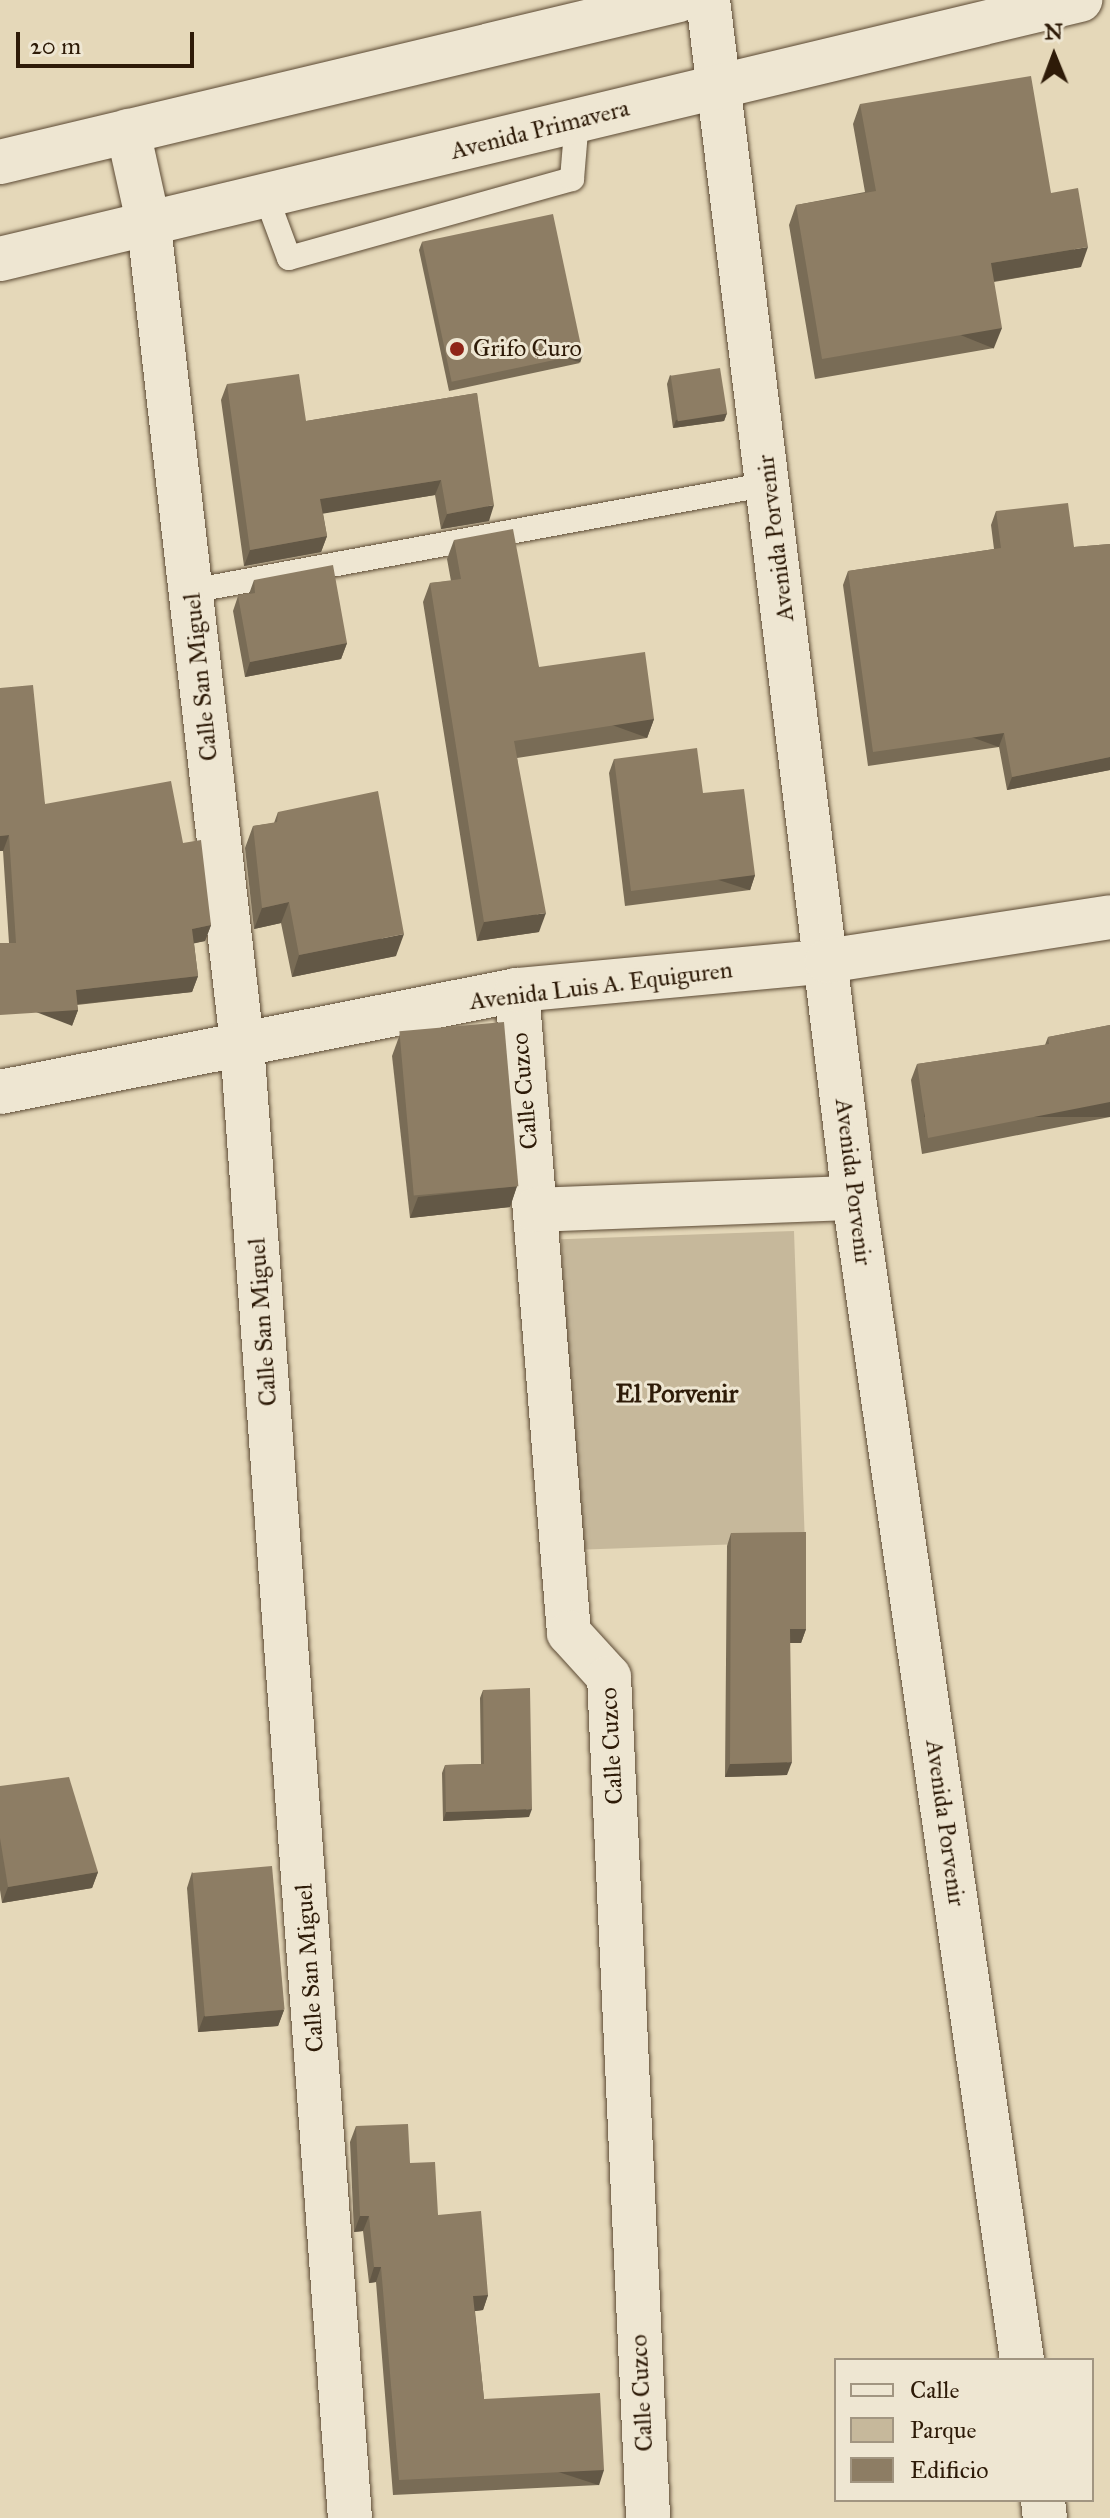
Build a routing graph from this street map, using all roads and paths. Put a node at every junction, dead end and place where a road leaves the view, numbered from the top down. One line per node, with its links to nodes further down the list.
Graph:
1 (679, 0): 6 (street)
2 (708, 0): 4 (street, Avenida Porvenir)
3 (1080, 0): 4 (street, Avenida Primavera)
4 (721, 87): 5 (street, Avenida Primavera); 11 (street, Avenida Porvenir)
5 (577, 120): 8 (street, Avenida Primavera); 8 (lane)
6 (128, 131): 7 (street); 9 (street, Calle San Miguel)
7 (0, 162)
8 (267, 199): 9 (street, Avenida Primavera)
9 (149, 226): 10 (street, Avenida Primavera); 12 (street, Calle San Miguel)
10 (0, 259)
11 (769, 484): 12 (lane); 14 (street, Avenida Porvenir)
12 (191, 591): 16 (street, Calle San Miguel)
13 (1110, 917): 14 (street, Avenida Luis A. Equiguren)
14 (827, 961): 15 (street, Avenida Luis A. Equiguren); 18 (street, Avenida Porvenir)
15 (517, 990): 16 (street, Avenida Luis A. Equiguren); 19 (street, Calle Cuzco)
16 (242, 1044): 17 (street, Avenida Luis A. Equiguren); 21 (street, Calle San Miguel)
17 (0, 1092)
18 (854, 1198): 19 (street); 20 (street, Avenida Porvenir)
19 (535, 1210): 22 (street, Calle Cuzco)
20 (1022, 2358)
21 (350, 2518)
22 (648, 2518)

